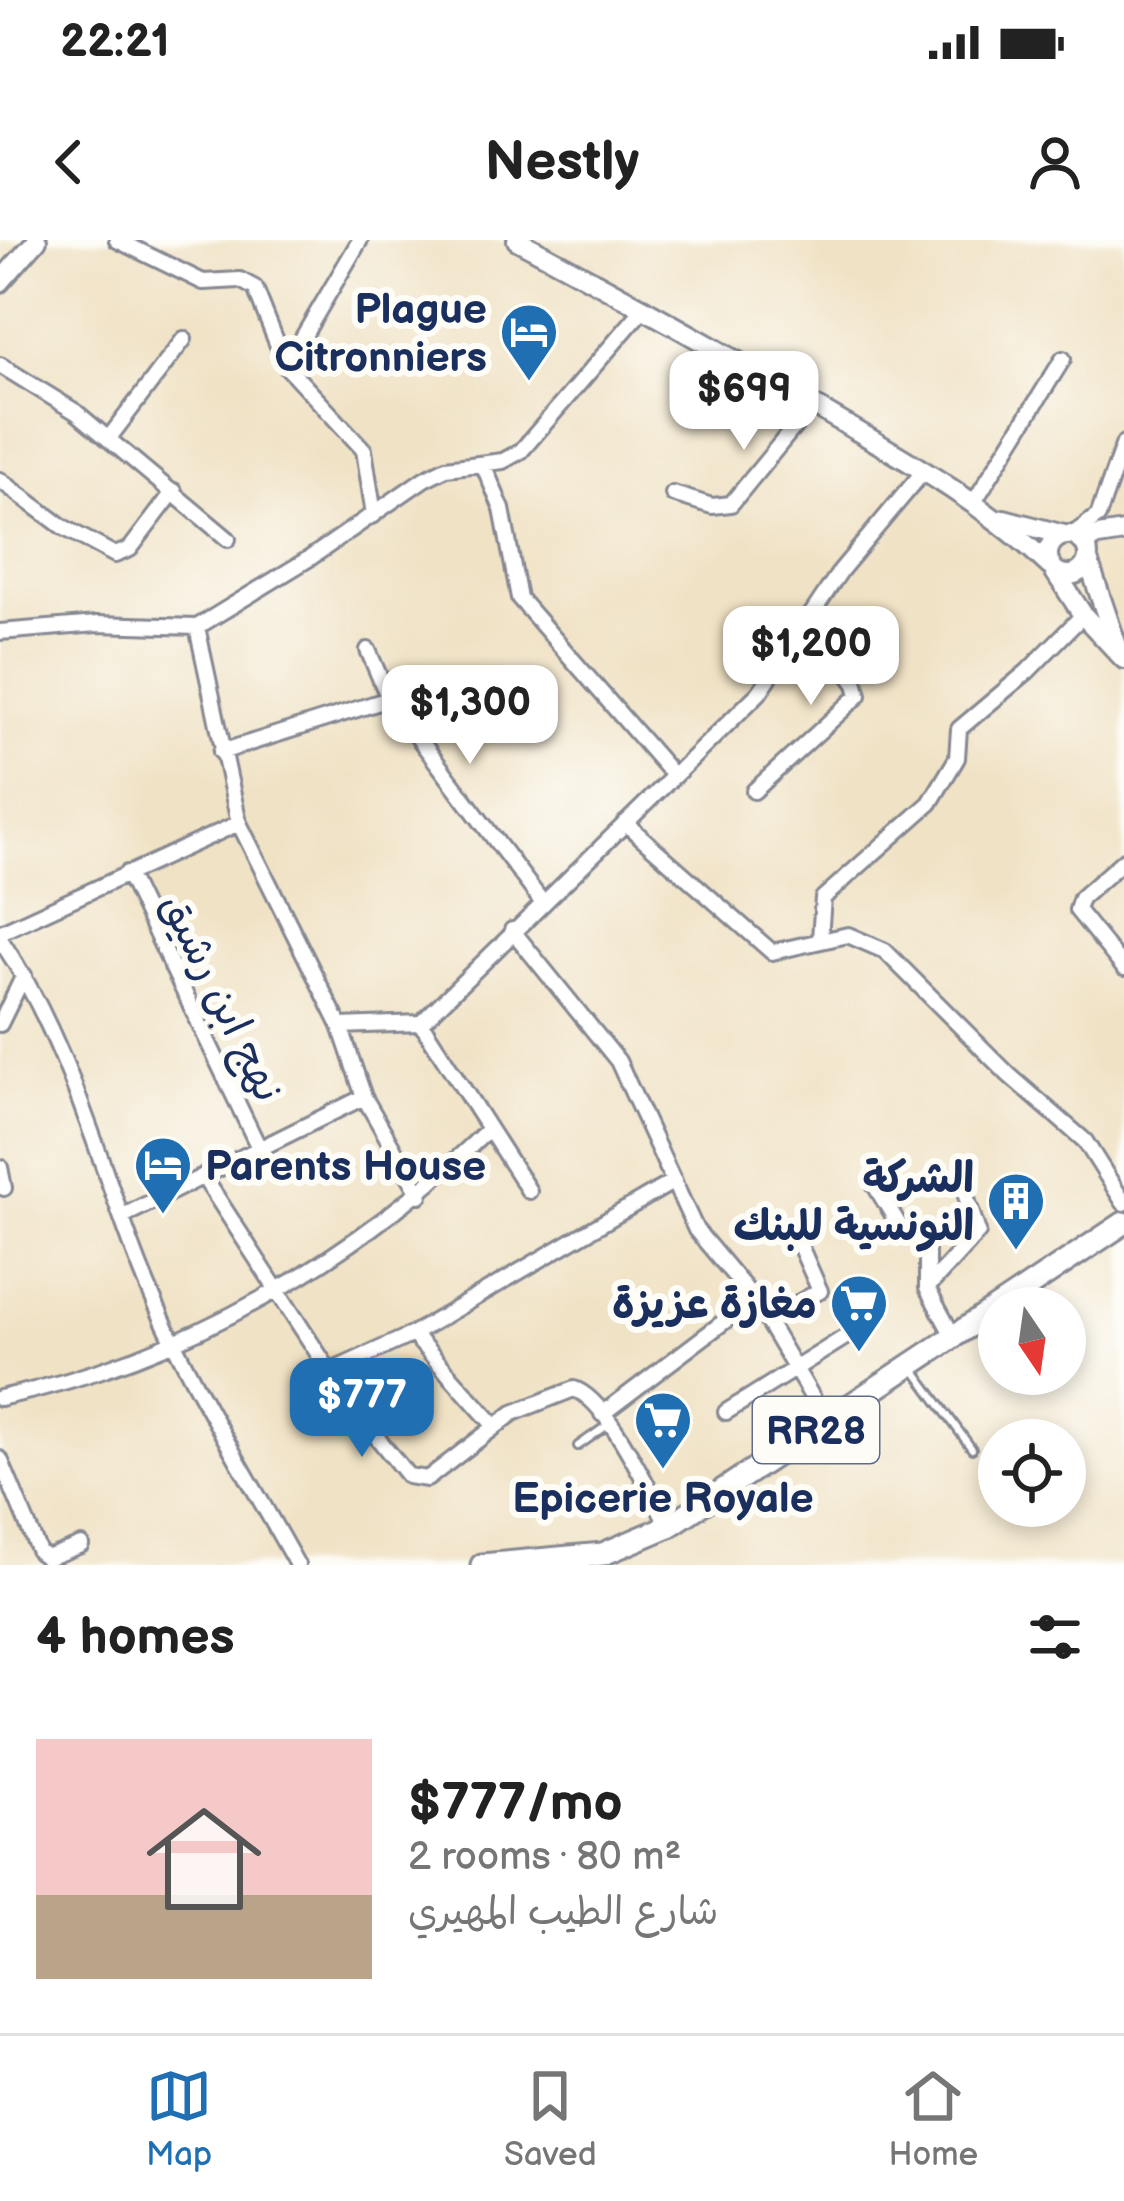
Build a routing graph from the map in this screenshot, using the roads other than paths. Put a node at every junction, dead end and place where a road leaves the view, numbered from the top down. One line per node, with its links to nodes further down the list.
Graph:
1 (37, 240): 5 (street)
2 (116, 240): 10 (street)
3 (360, 240): 10 (street)
4 (517, 240): 6 (street)
5 (0, 281)
6 (645, 307): 11 (street); 14 (street)
7 (184, 339): 12 (street)
8 (1064, 359): 19 (street)
9 (0, 365): 12 (street)
10 (286, 367): 20 (street)
11 (812, 405): 15 (street); 18 (street)
12 (109, 438): 17 (street)
13 (1124, 442): 24 (street)
14 (483, 464): 20 (street); 34 (street)
15 (924, 471): 19 (street); 27 (street)
16 (0, 480): 17 (street)
17 (174, 491): 23 (street)
18 (673, 494)
19 (974, 502): 21 (street)
20 (374, 514): 28 (street)
21 (999, 518): 24 (street); 25 (street)
22 (1120, 534): 24 (street)
23 (228, 538)
24 (1078, 545): 25 (street); 25 (street); 31 (street)
25 (1053, 569): 26 (street)
26 (1083, 615): 31 (street); 43 (street)
27 (809, 620): 34 (street); 35 (street)
28 (197, 627): 29 (street); 33 (street)
29 (0, 632)
30 (368, 650): 32 (street)
31 (1121, 655)
32 (389, 699): 33 (street); 40 (street)
33 (221, 752): 36 (street)
34 (672, 774): 37 (street)
35 (754, 790)
36 (238, 823): 39 (street); 48 (street)
37 (625, 824): 40 (street); 43 (street)
38 (1124, 860): 44 (street)
39 (128, 874): 42 (street); 51 (street, نهج ابن رشيق)
40 (542, 902): 41 (street)
41 (512, 929): 46 (street); 54 (street)
42 (1, 938): 45 (street)
43 (820, 938): 60 (street)
44 (1124, 968)
45 (24, 975): 47 (street); 61 (street)
46 (422, 1023): 48 (street); 50 (street)
47 (0, 1024)
48 (340, 1026): 49 (street)
49 (364, 1097): 51 (street); 59 (street)
50 (489, 1129): 58 (street); 59 (street)
51 (260, 1148): 53 (street)
52 (0, 1167): 57 (street)
53 (203, 1176): 61 (street); 65 (street)
54 (674, 1181): 66 (street); 69 (street)
55 (874, 1184): 64 (street)
56 (962, 1184): 64 (street)
57 (4, 1188)
58 (529, 1191)
59 (420, 1195): 65 (street)
60 (1124, 1203)
61 (122, 1216): 71 (street)
62 (1124, 1223): 70 (main road, RR28)
63 (794, 1232): 67 (street)
64 (927, 1288): 70 (street)
65 (280, 1291): 71 (street); 74 (street)
66 (754, 1299): 67 (street); 77 (street)
67 (768, 1319): 73 (street)
68 (863, 1326): 73 (street)
69 (412, 1334): 74 (street); 79 (street)
70 (953, 1336): 72 (main road, RR28)
71 (174, 1341): 75 (street); 87 (street)
72 (911, 1365): 78 (main road, RR28); 81 (lane)
73 (794, 1367): 76 (street); 78 (street)
74 (329, 1372): 79 (street)
75 (0, 1398)
76 (726, 1412)
77 (606, 1419): 79 (street); 80 (lane); 83 (street)
78 (827, 1422): 83 (main road, RR28)
79 (494, 1425)
80 (578, 1446)
81 (972, 1449)
82 (0, 1459): 84 (street)
83 (669, 1526): 85 (main road, RR28)
84 (81, 1545)
85 (562, 1562): 86 (main road, RR28)
86 (504, 1564): 88 (main road, RR28)
87 (297, 1565)
88 (482, 1565)

